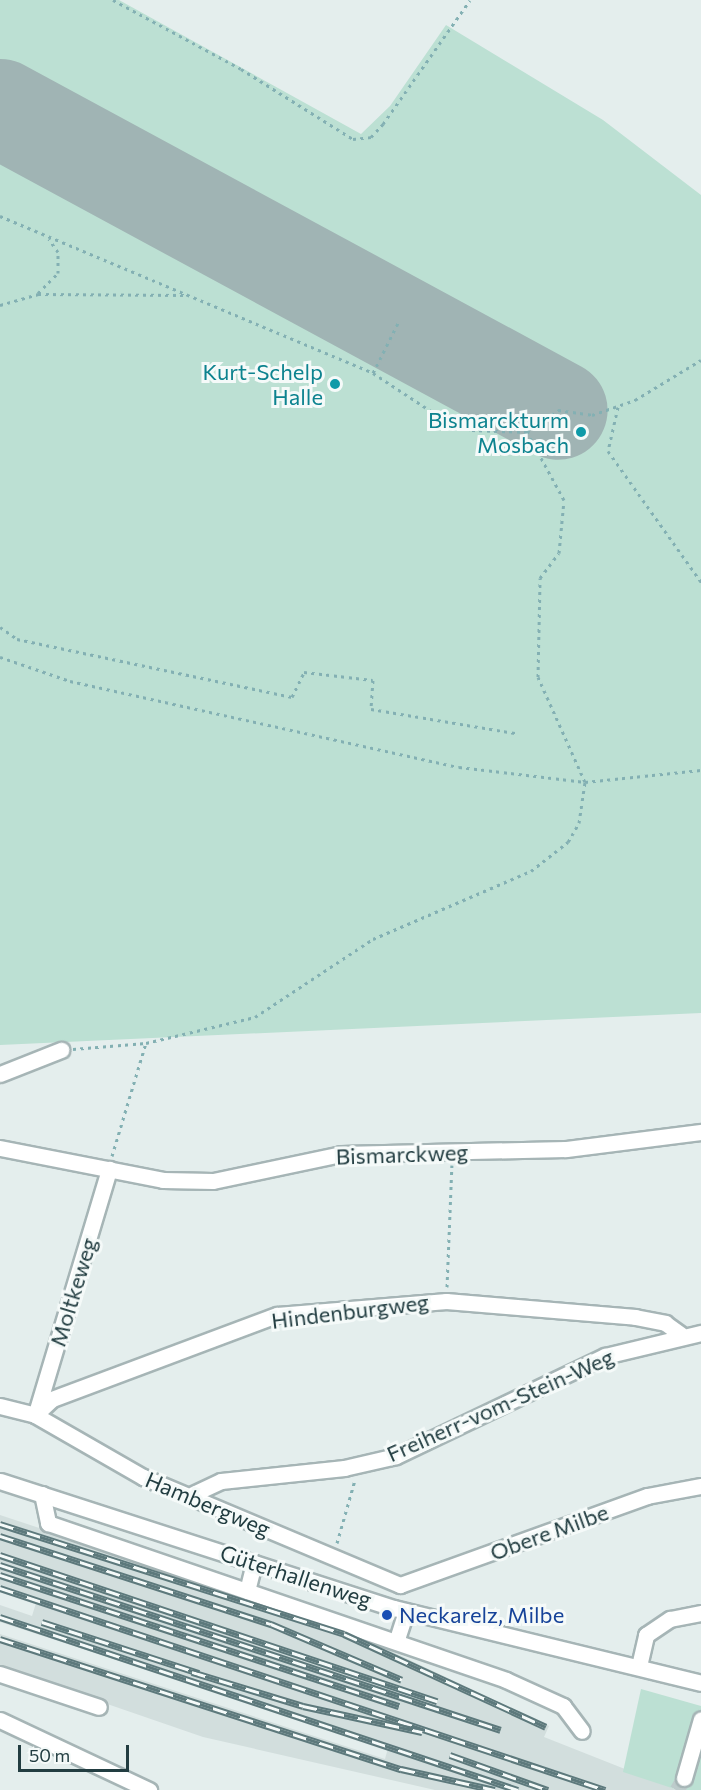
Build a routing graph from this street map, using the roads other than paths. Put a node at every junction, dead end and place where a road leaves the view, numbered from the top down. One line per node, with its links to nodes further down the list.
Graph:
1 (61, 1050): 2 (street)
2 (0, 1074)
3 (701, 1132): 5 (street, Bismarckweg)
4 (0, 1148): 5 (street, Bismarckweg)
5 (109, 1169): 9 (street, Moltkeweg)
6 (701, 1333): 7 (street, Freiherr-vom-Stein-Weg)
7 (680, 1334): 9 (street, Hindenburgweg); 13 (street, Freiherr-vom-Stein-Weg)
8 (0, 1406): 9 (street, Hambergweg)
9 (35, 1415): 13 (street, Hambergweg)
10 (0, 1481): 12 (street, Güterhallenweg)
11 (701, 1486): 15 (street, Obere Milbe)
12 (42, 1494): 14 (street, Güterhallenweg); 16 (street)
13 (193, 1494): 15 (street, Hambergweg)
14 (254, 1563): 16 (street); 17 (street, Güterhallenweg)
15 (400, 1585): 17 (street)
16 (247, 1591): 19 (street)
17 (400, 1609): 19 (street); 20 (street, Güterhallenweg)
18 (701, 1613): 20 (street)
19 (397, 1639): 26 (street)
20 (639, 1666): 22 (street, Güterhallenweg)
21 (0, 1674): 23 (street)
22 (701, 1683)
23 (99, 1707)
24 (701, 1719): 27 (street)
25 (0, 1720): 28 (street)
26 (582, 1731)
27 (684, 1778)
28 (149, 1790)

